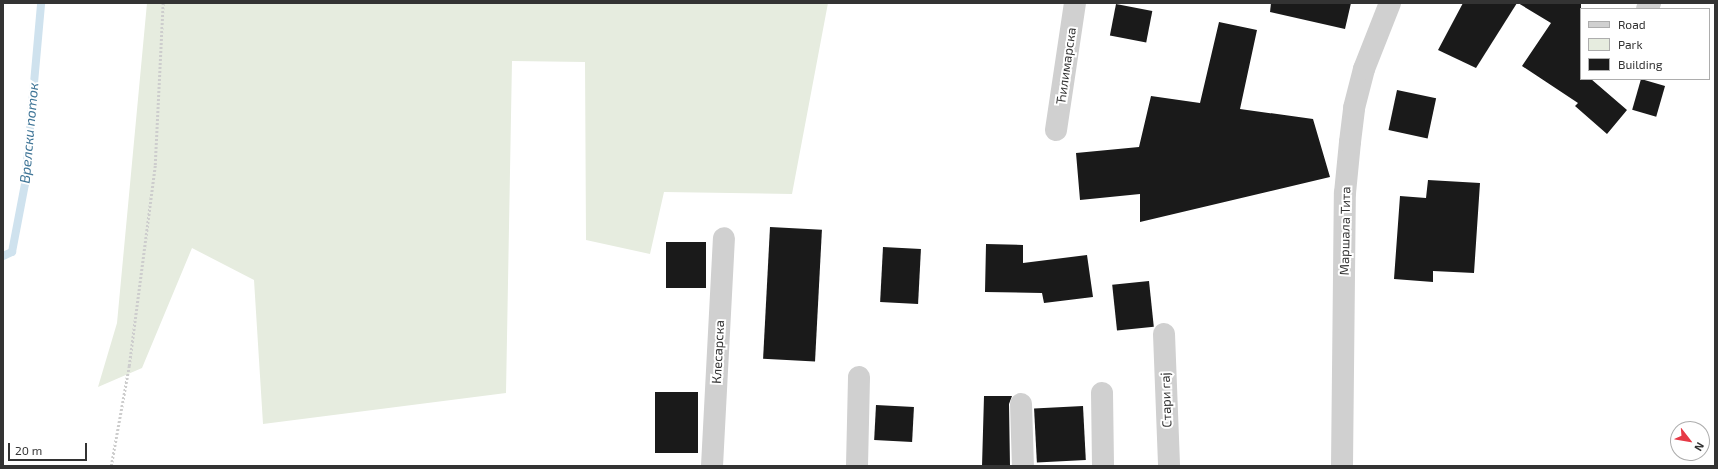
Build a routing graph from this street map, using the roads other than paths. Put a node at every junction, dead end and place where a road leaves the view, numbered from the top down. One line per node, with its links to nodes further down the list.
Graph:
1 (1075, 3): 3 (street, Ћилимарска)
2 (1390, 3): 14 (street, Маршала Тита)
3 (1056, 130)
4 (724, 238): 9 (street, Клесарска)
5 (1164, 334): 13 (street, Стари гај)
6 (859, 378): 10 (street)
7 (1102, 393): 12 (street)
8 (1022, 404): 11 (street)
9 (712, 466)
10 (857, 466)
11 (1023, 466)
12 (1103, 466)
13 (1169, 466)
14 (1342, 466)

